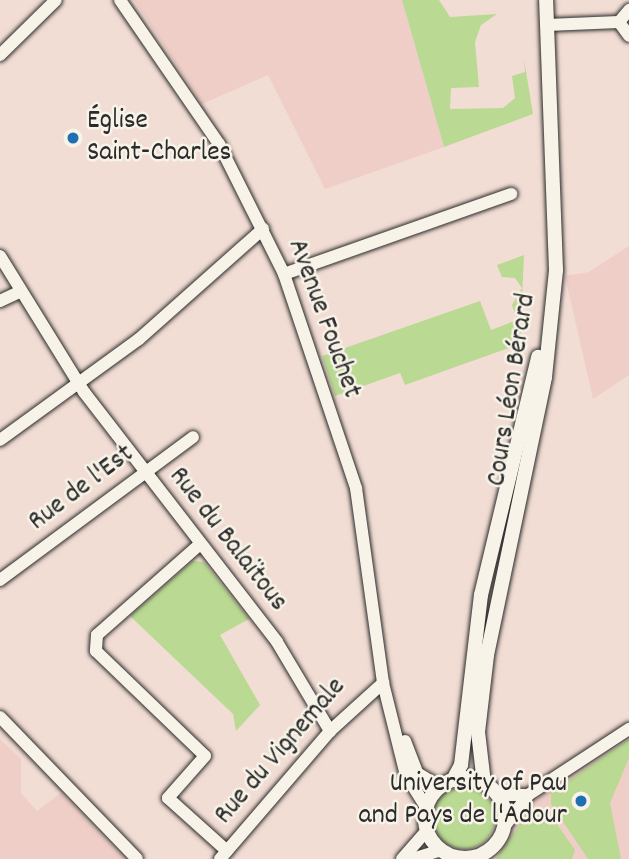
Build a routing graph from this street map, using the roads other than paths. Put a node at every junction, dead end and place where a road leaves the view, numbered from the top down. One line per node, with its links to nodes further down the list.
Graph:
1 (56, 0): 9 (street)
2 (120, 0): 11 (street, Avenue Fouchet)
3 (537, 0): 26 (main road, Cours Léon Bérard)
4 (546, 0): 7 (main road, Cours Léon Bérard)
5 (629, 10): 6 (street)
6 (619, 22): 7 (street); 8 (street)
7 (547, 25): 27 (main road, Cours Léon Bérard)
8 (629, 37)
9 (0, 55)
10 (512, 194): 13 (street)
11 (263, 229): 13 (street, Avenue Fouchet); 16 (street)
12 (0, 256): 14 (street, Rue du Balaïtous)
13 (284, 274): 22 (street, Avenue Fouchet)
14 (22, 291): 15 (street); 16 (street, Rue du Balaïtous)
15 (0, 301)
16 (78, 383): 18 (street); 19 (street, Rue du Balaïtous)
17 (192, 437): 19 (street, Rue de l'Est)
18 (0, 440)
19 (144, 473): 20 (street, Rue du Balaïtous); 21 (street, Rue de l'Est)
20 (199, 545): 25 (street, Rue du Balaïtous); 34 (street)
21 (0, 580)
22 (384, 687): 25 (street, Rue du Vignemale); 28 (street, Avenue Fouchet); 31 (street, Avenue Fouchet)
23 (0, 717): 37 (street)
24 (629, 729): 30 (street)
25 (330, 731): 34 (street, Rue du Vignemale)
26 (453, 780): 27 (main road); 28 (main road)
27 (484, 783): 29 (main road)
28 (440, 787): 31 (main road)
29 (498, 795): 30 (street); 32 (main road)
30 (528, 795): 32 (street)
31 (426, 807): 33 (main road)
32 (503, 827): 36 (main road)
33 (427, 830): 35 (main road); 38 (street)
34 (223, 855)
35 (447, 855): 36 (main road); 39 (street)
36 (477, 857)
37 (137, 859)
38 (402, 859)
39 (412, 859)

